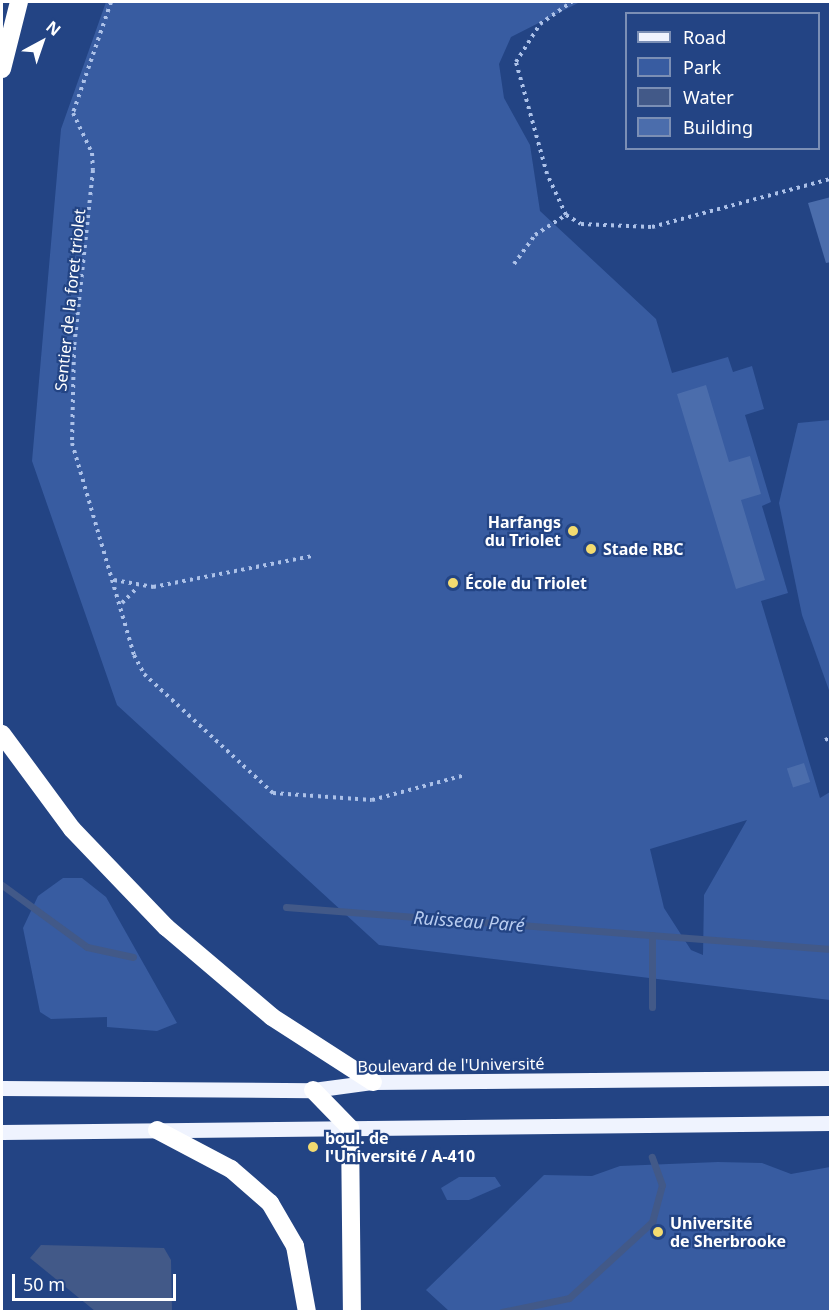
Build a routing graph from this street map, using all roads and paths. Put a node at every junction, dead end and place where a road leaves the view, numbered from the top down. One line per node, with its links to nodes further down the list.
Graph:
1 (19, 2): 4 (highway)
2 (111, 2): 9 (path, Sentier de la foret triolet)
3 (572, 2): 6 (path)
4 (2, 69)
5 (831, 179): 6 (path)
6 (566, 215): 7 (path)
7 (514, 264)
8 (313, 556): 10 (path)
9 (114, 580): 10 (path); 11 (path, Sentier de la foret triolet)
10 (137, 587): 11 (path)
11 (122, 604): 15 (path, Sentier de la foret triolet)
12 (2, 734): 17 (highway)
13 (831, 738): 14 (path)
14 (825, 740)
15 (465, 775)
16 (831, 1078): 17 (main road, Boulevard de l'Université)
17 (373, 1082): 19 (main road, Boulevard de l'Université)
18 (2, 1088): 19 (main road, Boulevard de l'Université)
19 (313, 1090): 21 (highway)
20 (831, 1123): 21 (main road)
21 (350, 1128): 22 (main road); 25 (highway)
22 (157, 1130): 23 (main road); 24 (highway)
23 (2, 1132)
24 (307, 1311)
25 (352, 1311)

